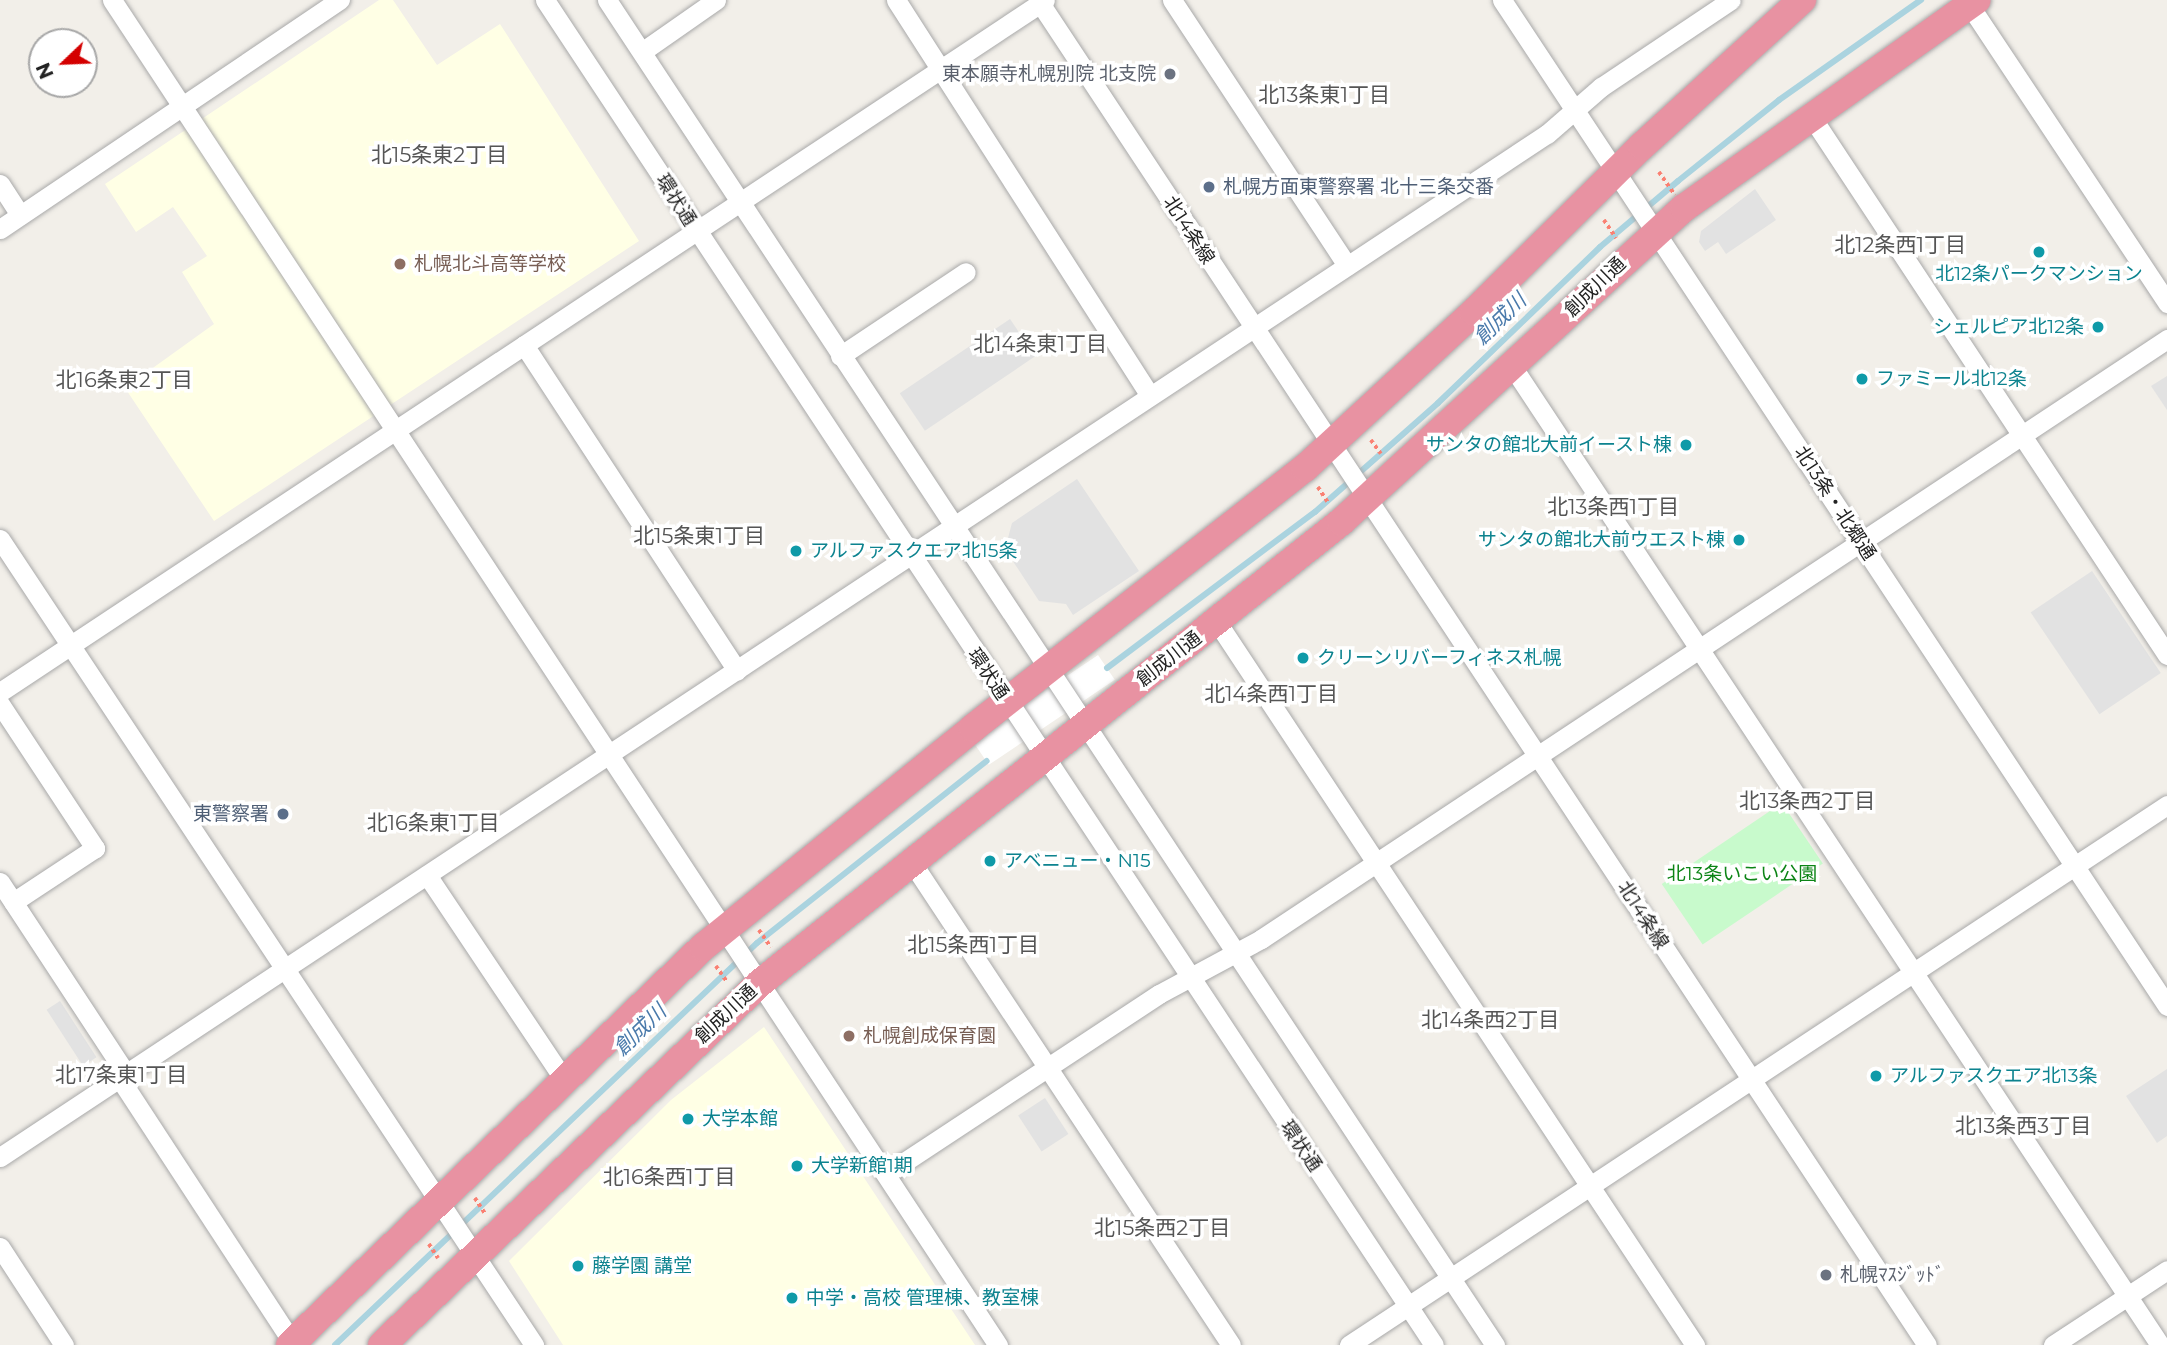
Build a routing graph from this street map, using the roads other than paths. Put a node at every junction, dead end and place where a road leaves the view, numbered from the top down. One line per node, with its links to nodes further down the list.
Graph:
1 (112, 0): 15 (street)
2 (339, 0): 15 (street)
3 (545, 0): 24 (street, 環状通)
4 (607, 0): 13 (street)
5 (716, 0): 13 (street)
6 (896, 0): 14 (street)
7 (1172, 0): 25 (street)
8 (1502, 0): 16 (street, 北13条・北郷通)
9 (1802, 0): 18 (highway)
10 (1041, 1): 14 (street); 28 (street, 北14条線)
11 (1724, 2): 16 (street)
12 (1971, 2): 17 (highway, 創成川通); 27 (street)
13 (642, 51): 20 (street)
14 (941, 70): 20 (street); 33 (street)
15 (183, 104): 21 (street); 34 (street)
16 (1575, 110): 18 (street, 北13条・北郷通); 25 (street)
17 (1811, 116): 22 (highway, 創成川通); 35 (street)
18 (1615, 172): 22 (street, 北13条・北郷通); 36 (highway)
19 (0, 184): 21 (street)
20 (741, 202): 24 (street); 31 (street)
21 (20, 215): 23 (street)
22 (1651, 225): 32 (highway, 創成川通); 40 (street, 北13条・北郷通)
23 (0, 229)
24 (695, 232): 30 (street); 41 (street, 環状通)
25 (1347, 265): 28 (street)
26 (966, 272): 31 (street)
27 (2167, 303)
28 (1253, 326): 33 (street); 36 (street, 北14条線)
29 (2167, 339): 35 (street)
30 (524, 345): 34 (street); 46 (street)
31 (840, 356): 38 (street)
32 (1512, 366): 37 (highway, 創成川通); 44 (street)
33 (1150, 396): 38 (street)
34 (395, 431): 43 (street); 52 (street)
35 (2022, 435): 40 (street); 45 (street)
36 (1336, 452): 37 (street, 北14条線); 47 (highway)
37 (1363, 493): 42 (highway, 創成川通); 53 (street, 北14条線)
38 (953, 528): 41 (street); 47 (street)
39 (0, 539): 43 (street)
40 (1861, 542): 44 (street); 58 (street, 北13条・北郷通)
41 (910, 557): 46 (street); 49 (street, 環状通)
42 (1217, 621): 51 (highway, 創成川通); 57 (street)
43 (70, 646): 48 (street); 64 (street)
44 (1699, 649): 53 (street); 65 (street)
45 (2167, 655)
46 (737, 670): 52 (street)
47 (1047, 670): 49 (highway); 51 (street)
48 (0, 692)
49 (1006, 702): 54 (street, 環状通); 62 (highway)
50 (0, 704): 61 (street)
51 (1084, 725): 54 (highway, 創成川通); 63 (street)
52 (608, 755): 59 (street); 62 (street)
53 (1538, 755): 57 (street); 71 (street, 北14条線)
54 (1042, 756): 56 (highway, 創成川通); 67 (street, 環状通)
55 (2167, 804): 58 (street)
56 (911, 861): 66 (highway, 創成川通); 69 (street)
57 (1376, 862): 63 (street); 75 (street)
58 (2075, 866): 65 (street); 68 (street, 北13条・北郷通)
59 (427, 875): 64 (street); 72 (street)
60 (0, 882): 61 (street)
61 (13, 902): 70 (street)
62 (729, 936): 66 (street); 72 (highway)
63 (1236, 953): 67 (street); 80 (street)
64 (285, 968): 70 (street); 76 (street)
65 (1914, 973): 71 (street); 81 (street)
66 (755, 976): 74 (street); 78 (highway, 創成川通)
67 (1189, 976): 69 (street); 82 (street, 環状通)
68 (2167, 1006)
69 (1047, 1068): 74 (street); 88 (street)
70 (124, 1077): 73 (street); 83 (street)
71 (1751, 1079): 75 (street); 93 (street, 北14条線)
72 (564, 1080): 76 (highway)
73 (0, 1157)
74 (886, 1174): 87 (street)
75 (1590, 1186): 80 (street); 92 (street)
76 (443, 1208): 78 (street); 83 (highway)
77 (0, 1247): 84 (street)
78 (470, 1248): 85 (highway, 創成川通); 86 (street)
79 (2167, 1270): 81 (street)
80 (1451, 1279): 82 (street); 91 (street)
81 (2127, 1296): 94 (street); 95 (street)
82 (1408, 1306): 89 (street); 90 (street, 環状通)
83 (291, 1344)
84 (64, 1345)
85 (382, 1345)
86 (534, 1345)
87 (998, 1345)
88 (1231, 1345)
89 (1349, 1345)
90 (1434, 1345)
91 (1495, 1345)
92 (1695, 1345)
93 (1927, 1345)
94 (2053, 1345)
95 (2160, 1345)

